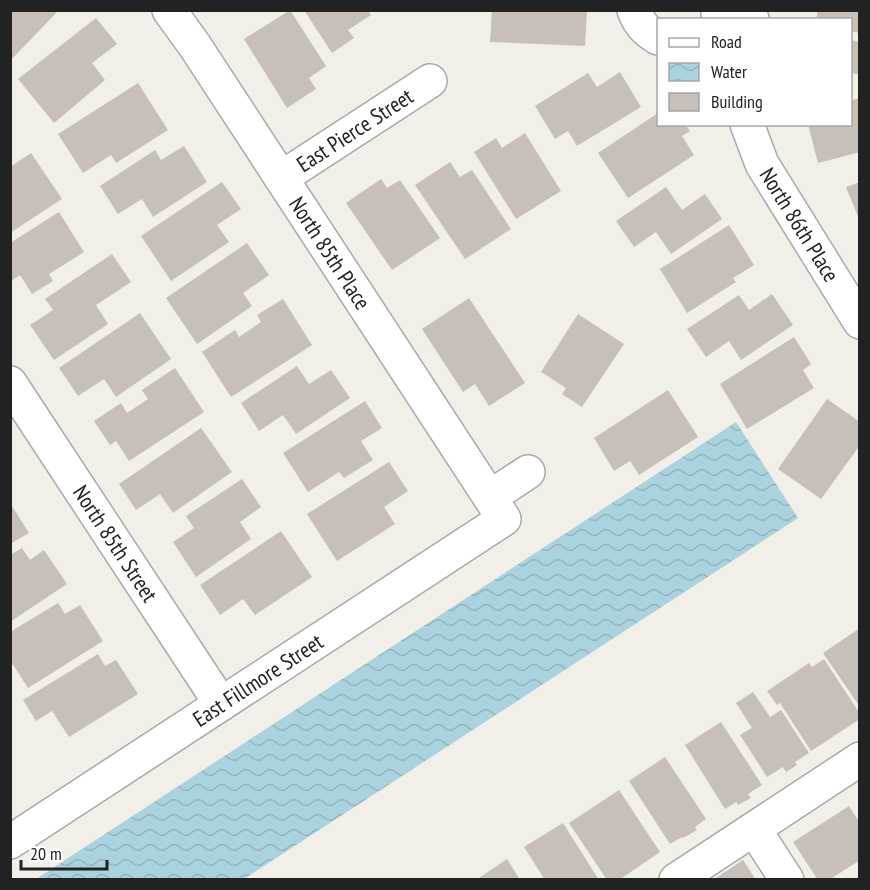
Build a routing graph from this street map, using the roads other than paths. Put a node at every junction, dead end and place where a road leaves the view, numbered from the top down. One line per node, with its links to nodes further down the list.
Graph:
1 (170, 10): 8 (street, North 85th Place)
2 (634, 10): 5 (street)
3 (715, 14): 4 (street)
4 (745, 18)
5 (657, 37)
6 (430, 81): 8 (street, East Pierce Street)
7 (748, 126): 9 (street, North 86th Place)
8 (281, 178): 12 (street, North 85th Place)
9 (860, 322)
10 (10, 383): 13 (street, North 85th Street)
11 (528, 472): 12 (street)
12 (497, 508): 13 (street, East Fillmore Street)
13 (221, 704): 16 (street, East Fillmore Street)
14 (860, 759): 15 (street)
15 (754, 829): 17 (street); 18 (street)
16 (10, 842)
17 (676, 879)
18 (787, 879)

